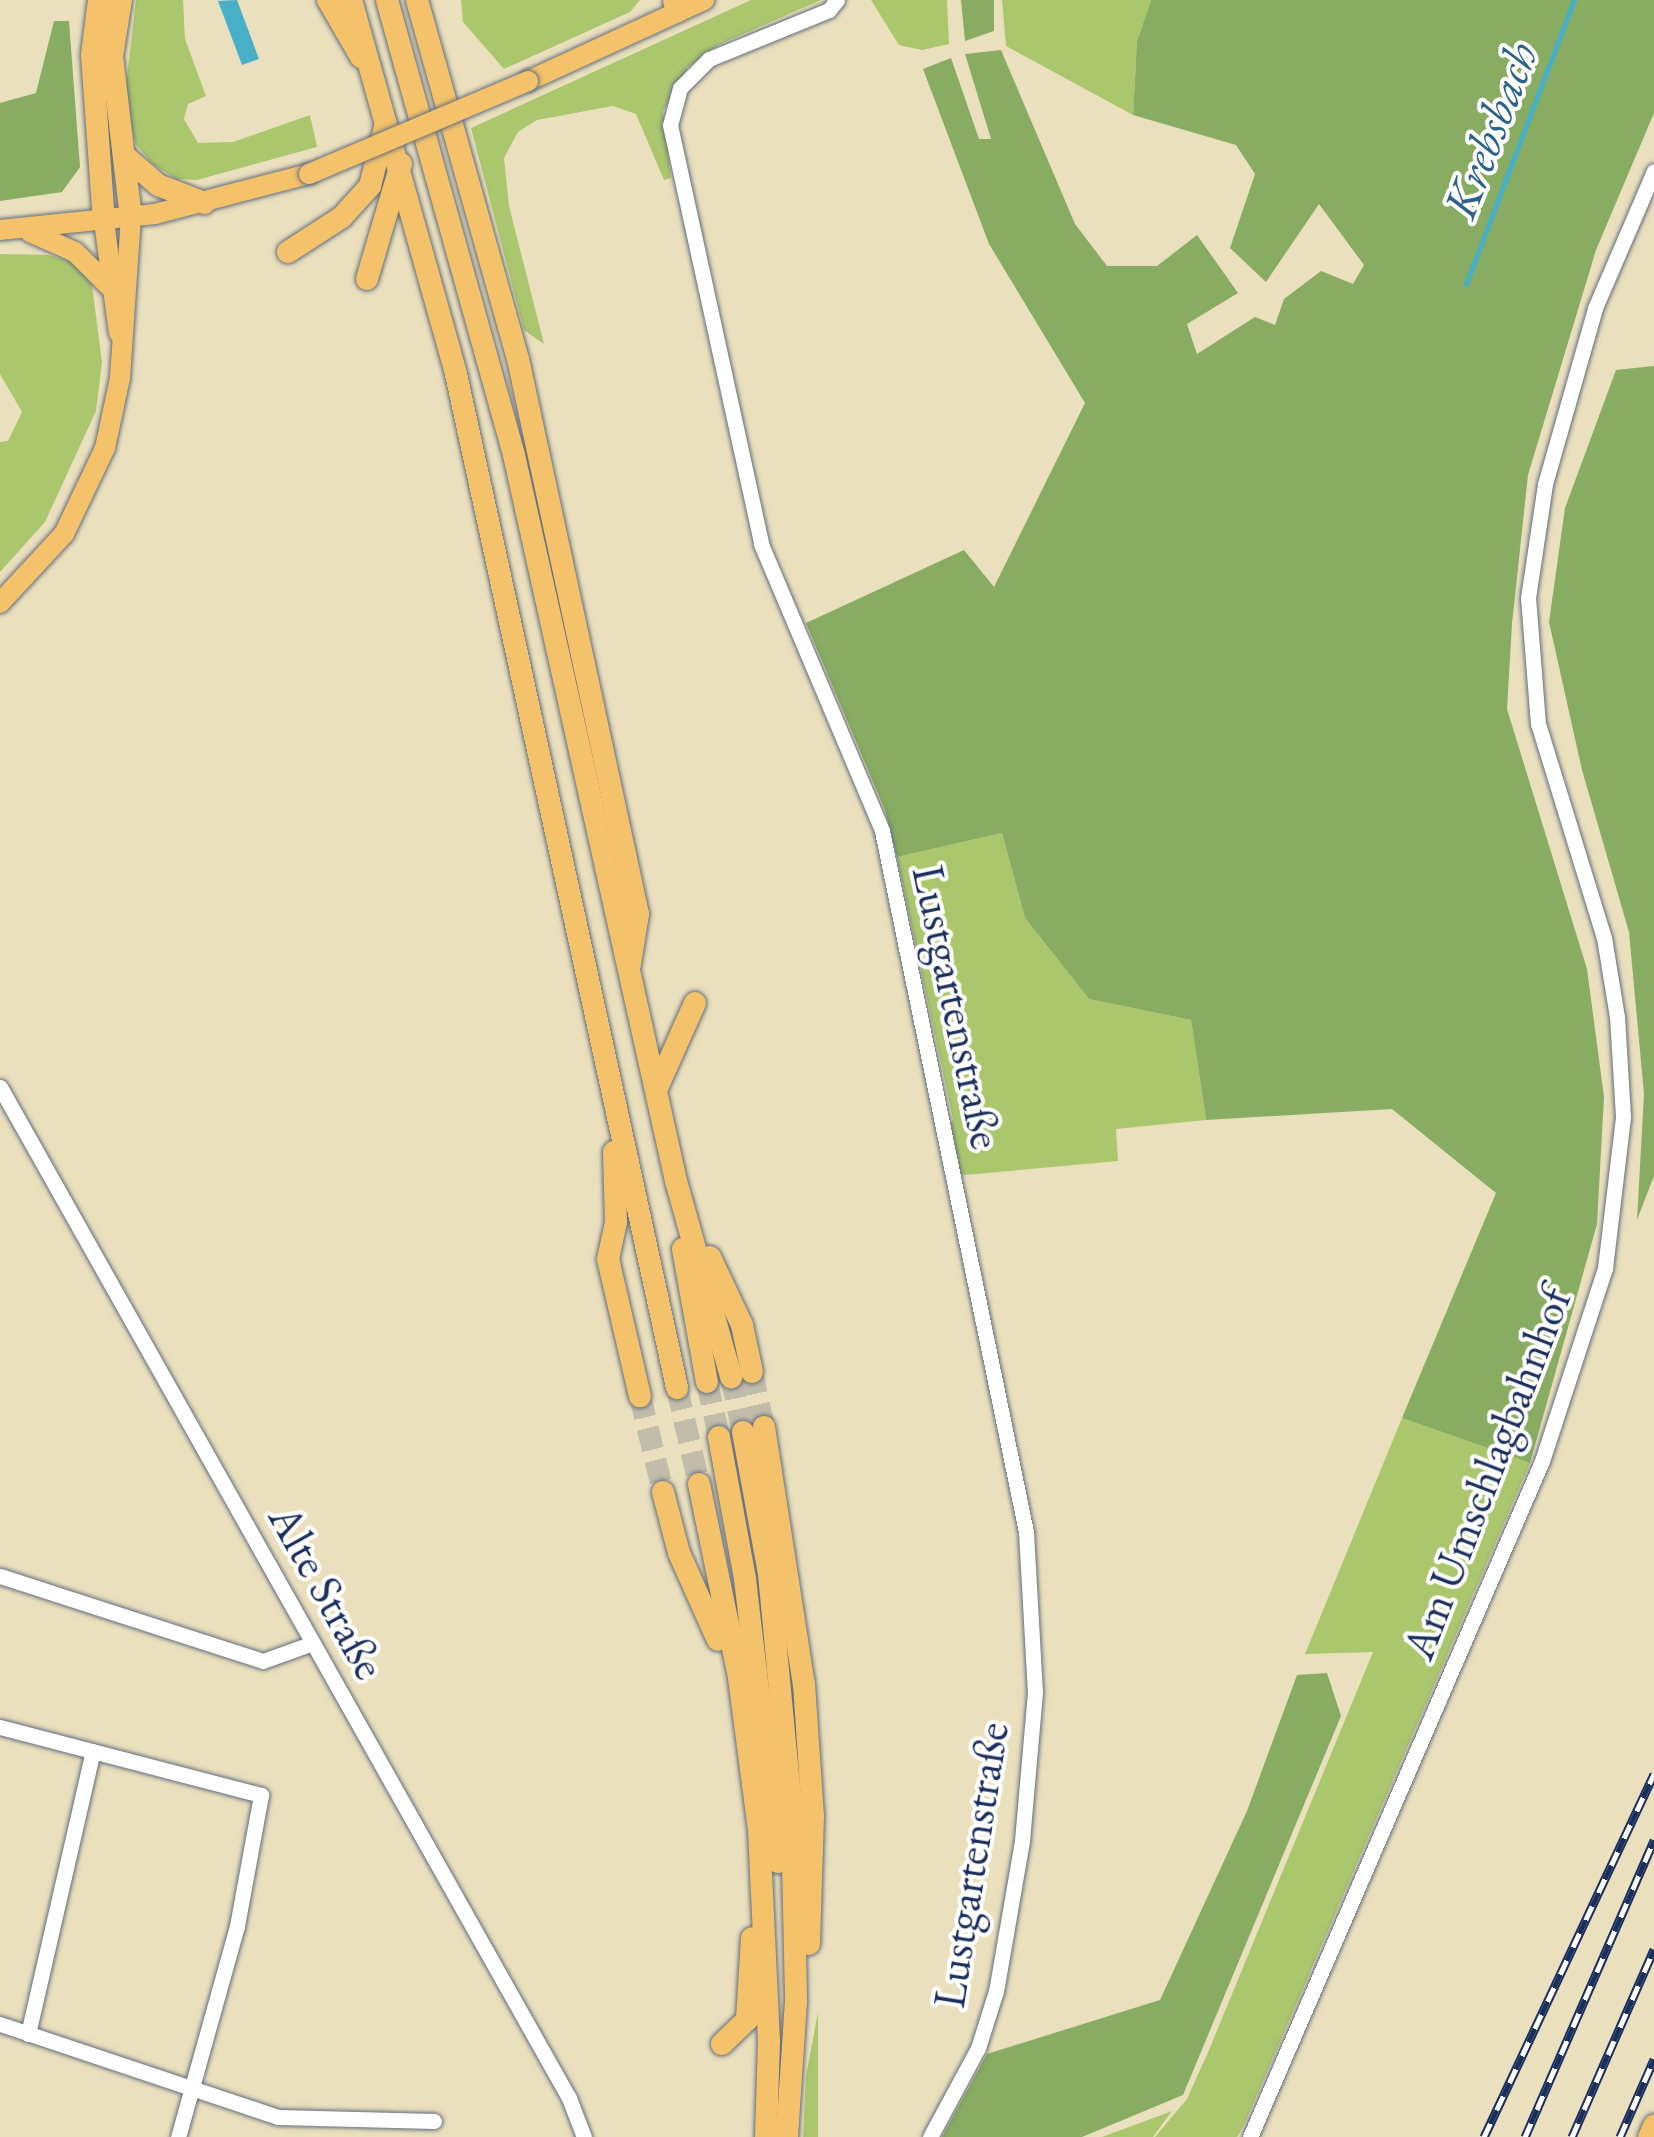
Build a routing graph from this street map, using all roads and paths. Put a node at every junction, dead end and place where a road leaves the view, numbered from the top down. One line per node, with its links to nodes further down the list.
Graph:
1 (100, 0): 20 (highway)
2 (121, 0): 14 (highway)
3 (328, 0): 11 (highway)
4 (352, 0): 11 (highway)
5 (387, 0): 29 (highway)
6 (417, 0): 12 (highway)
7 (433, 0): 12 (highway)
8 (704, 0): 10 (main road)
9 (838, 0): 56 (street, Lustgartenstraße)
10 (676, 6): 17 (main road, bridge)
11 (374, 74): 13 (highway)
12 (443, 80): 29 (highway)
13 (387, 114): 15 (highway); 23 (highway)
14 (126, 158): 17 (highway); 19 (highway)
15 (401, 164): 25 (highway); 31 (highway)
16 (1654, 171): 57 (street, Am Umschlagbahnhof)
17 (205, 203): 18 (main road)
18 (166, 212): 19 (main road); 24 (main road)
19 (131, 218): 20 (main road); 24 (main road)
20 (104, 221): 22 (main road); 26 (main road)
21 (0, 230): 22 (main road)
22 (24, 230): 26 (main road)
23 (288, 252)
24 (131, 258): 27 (main road)
25 (367, 279)
26 (110, 286): 27 (main road)
27 (121, 346): 28 (main road)
28 (0, 603)
29 (630, 968): 33 (highway)
30 (694, 1003): 33 (highway)
31 (610, 1079): 35 (highway); 36 (highway)
32 (0, 1087): 41 (street, Alte Straße)
33 (656, 1092): 34 (highway)
34 (730, 1377)
35 (677, 1388)
36 (640, 1396)
37 (742, 1432): 55 (highway)
38 (699, 1484): 42 (highway)
39 (663, 1492): 42 (highway)
40 (0, 1576): 41 (street)
41 (312, 1643): 53 (street, Alte Straße)
42 (739, 1678): 45 (highway)
43 (0, 1727): 44 (street)
44 (93, 1751): 47 (street); 49 (street)
45 (762, 1861): 48 (highway); 54 (highway)
46 (0, 2024): 47 (street)
47 (28, 2034): 49 (street)
48 (722, 2044)
49 (194, 2090): 50 (street); 52 (street)
50 (434, 2121)
51 (1654, 2124): 58 (main road)
52 (178, 2137)
53 (584, 2137)
54 (766, 2137)
55 (787, 2137)
56 (930, 2137)
57 (1250, 2137)
58 (1648, 2137)

